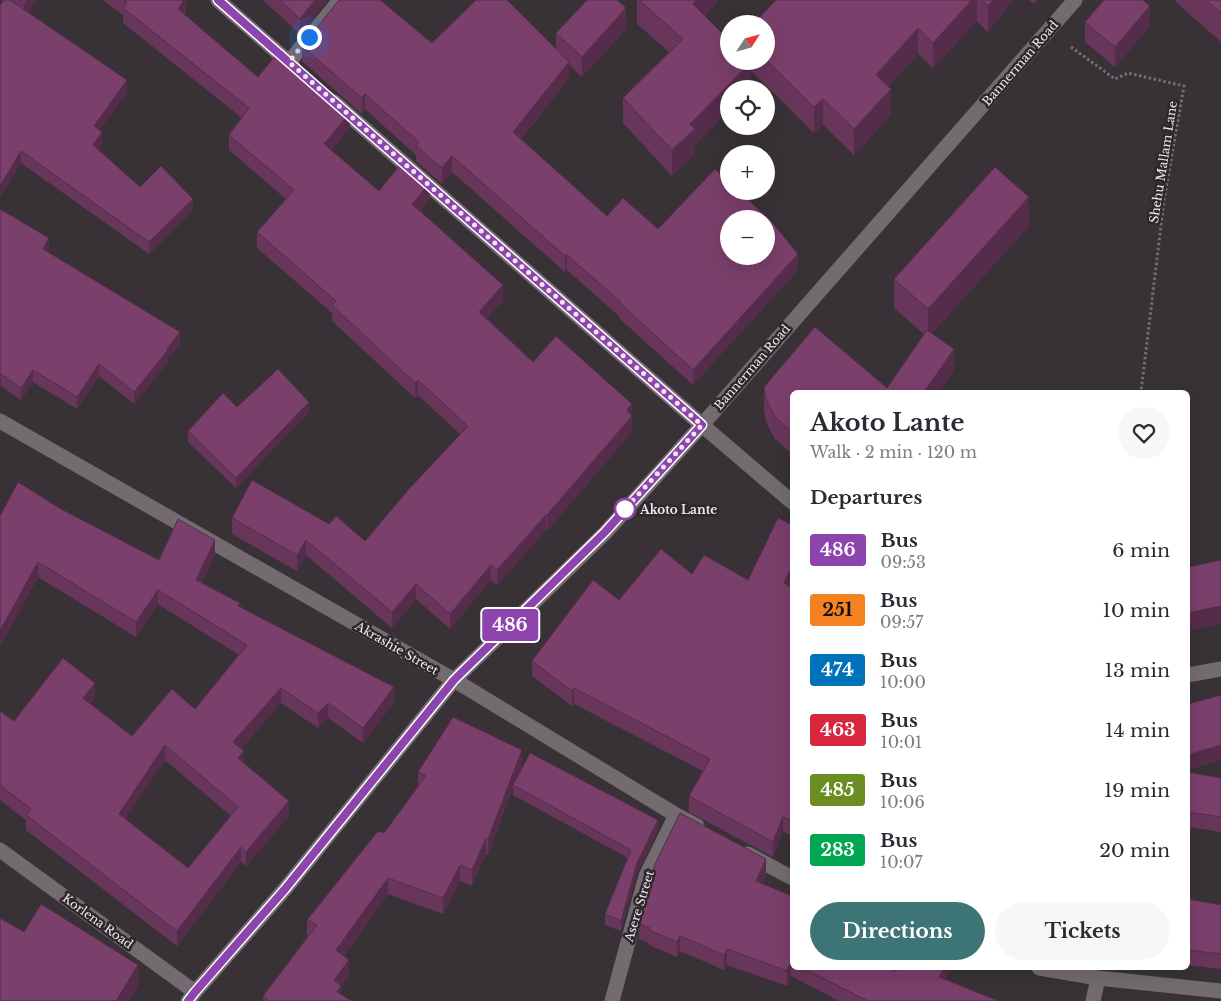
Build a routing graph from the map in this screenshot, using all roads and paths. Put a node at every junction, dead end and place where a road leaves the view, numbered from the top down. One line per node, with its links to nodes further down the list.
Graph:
1 (218, 0): 5 (street)
2 (340, 0): 5 (street)
3 (1075, 0): 4 (street, Bannerman Road)
4 (1048, 31): 8 (path, Shehu Mallam Lane); 10 (street, Bannerman Road)
5 (289, 62): 6 (street)
6 (304, 75)
7 (326, 95): 10 (street)
8 (1142, 390)
9 (0, 420): 14 (street, Akrashie Street)
10 (702, 425): 11 (street); 14 (street, Bannerman Road)
11 (790, 500)
12 (1221, 669): 13 (street)
13 (1190, 675)
14 (454, 680): 15 (street, Akrashie Street); 23 (street, Bannerman Road)
15 (676, 815): 16 (street, Akrashie Street); 24 (street, Asere Street)
16 (710, 833)
17 (734, 847): 19 (street)
18 (0, 850): 23 (street, Korlena Road)
19 (790, 877)
20 (1051, 970): 21 (street)
21 (1098, 978): 22 (street); 25 (street)
22 (1221, 991)
23 (192, 996)
24 (612, 1001)
25 (1093, 1001)

